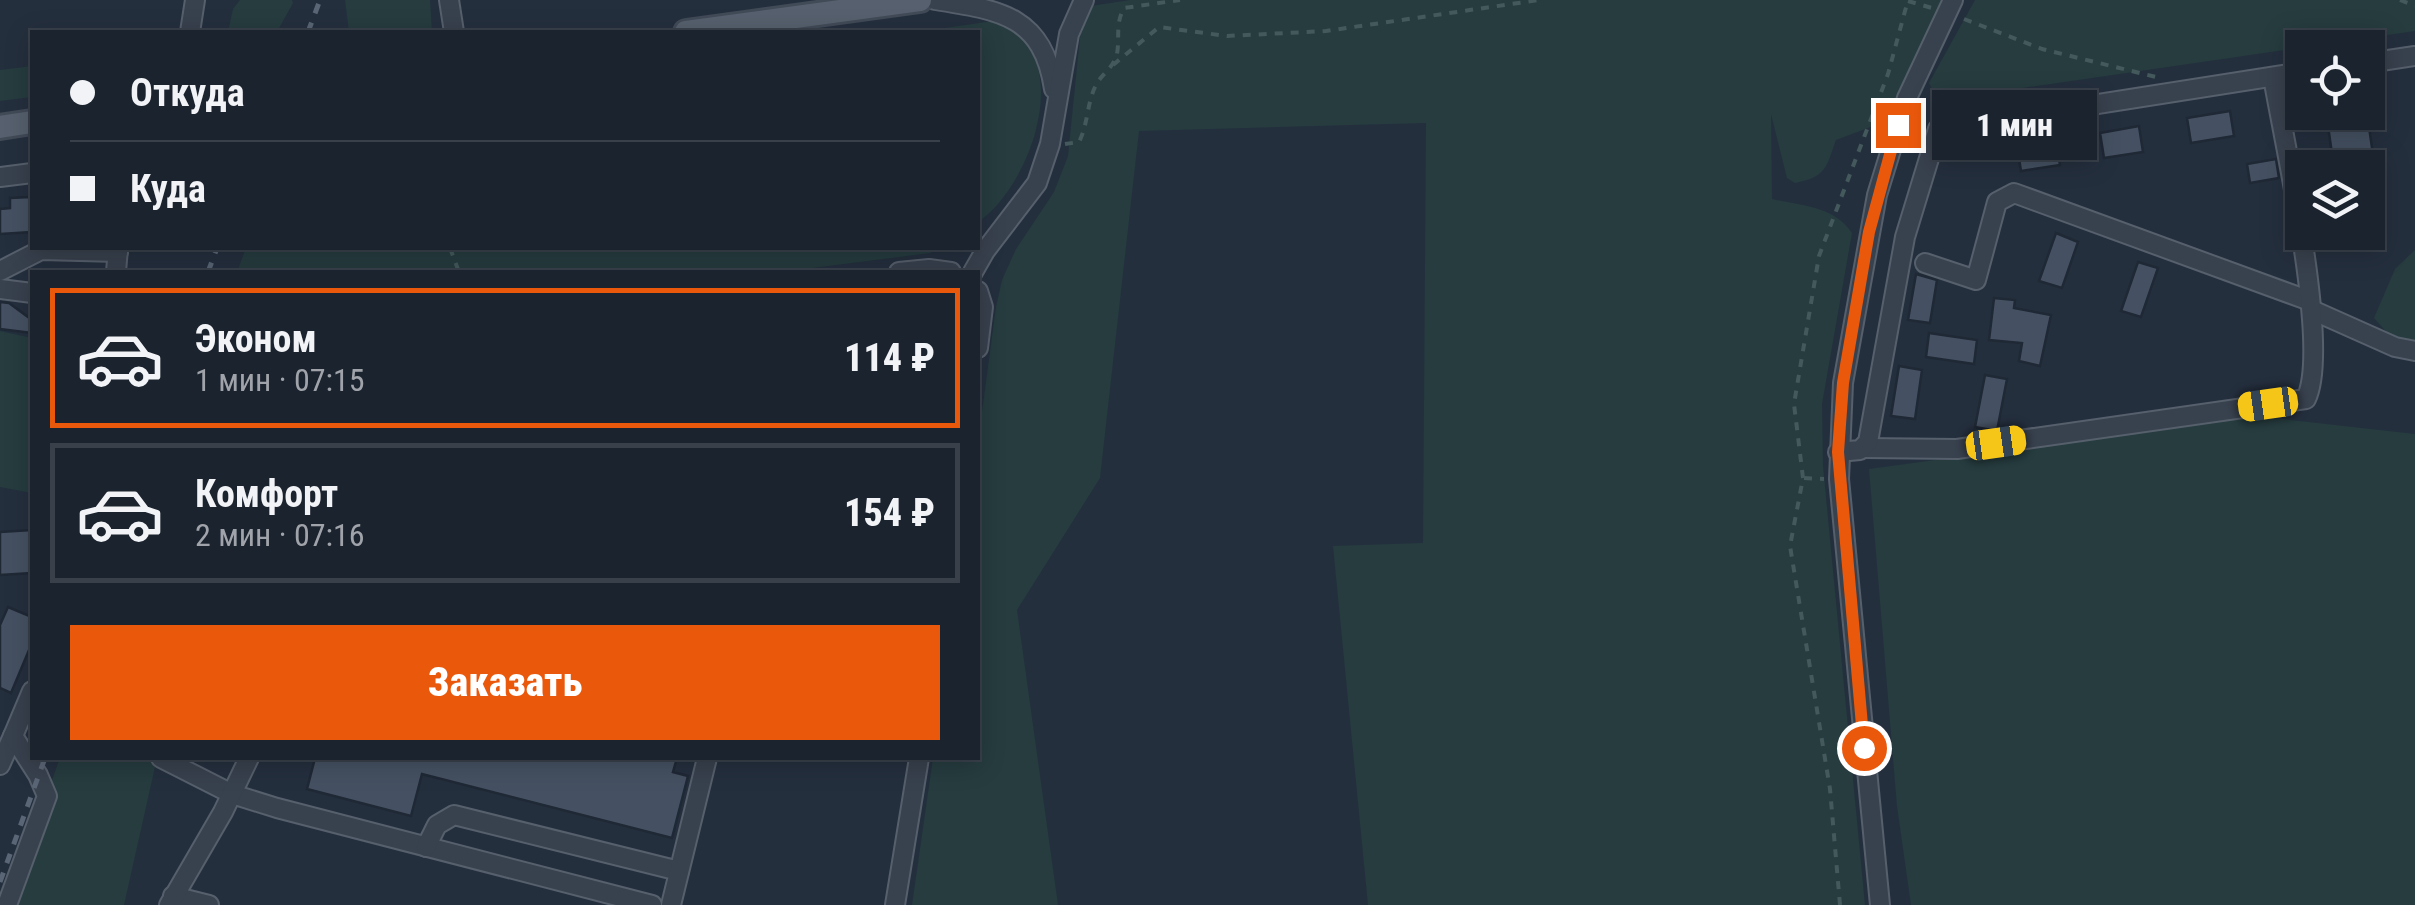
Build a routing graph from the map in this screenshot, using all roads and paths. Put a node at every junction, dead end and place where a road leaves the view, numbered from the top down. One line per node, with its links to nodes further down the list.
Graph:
1 (194, 0): 12 (street)
2 (449, 0): 13 (street)
3 (920, 0): 14 (main road)
4 (935, 0): 21 (street)
5 (1084, 0): 21 (street)
6 (1180, 0): 17 (path)
7 (1538, 0): 17 (path)
8 (2400, 0): 11 (path)
9 (1908, 1): 10 (path)
10 (1950, 6): 20 (path); 38 (street)
11 (2415, 6)
12 (190, 30)
13 (454, 30)
14 (701, 30)
15 (2415, 56): 16 (street)
16 (2385, 60)
17 (1114, 65): 24 (path)
18 (2285, 75): 19 (street)
19 (2273, 77): 34 (street); 37 (street)
20 (2160, 78)
21 (1056, 104): 24 (street)
22 (30, 122): 23 (main road)
23 (0, 126)
24 (1050, 144): 29 (street)
25 (30, 174): 26 (street)
26 (0, 177)
27 (118, 250): 30 (street)
28 (1925, 263): 34 (street)
29 (974, 270)
30 (0, 271)
31 (0, 289): 33 (street)
32 (980, 297): 35 (street)
33 (29, 298)
34 (2311, 306): 36 (street); 37 (street)
35 (980, 332)
36 (2415, 351)
37 (1865, 448): 38 (street)
38 (1838, 452): 55 (street)
39 (30, 696): 40 (street)
40 (13, 736): 45 (street); 50 (street)
41 (165, 760): 46 (street)
42 (248, 760): 46 (street)
43 (707, 760): 48 (street)
44 (920, 760): 54 (street)
45 (0, 765)
46 (232, 794): 47 (street); 49 (street)
47 (426, 847): 48 (street); 52 (street)
48 (679, 871): 53 (street)
49 (171, 900): 51 (street)
50 (7, 905)
51 (209, 905)
52 (650, 905)
53 (671, 905)
54 (895, 905)
55 (1880, 905)

